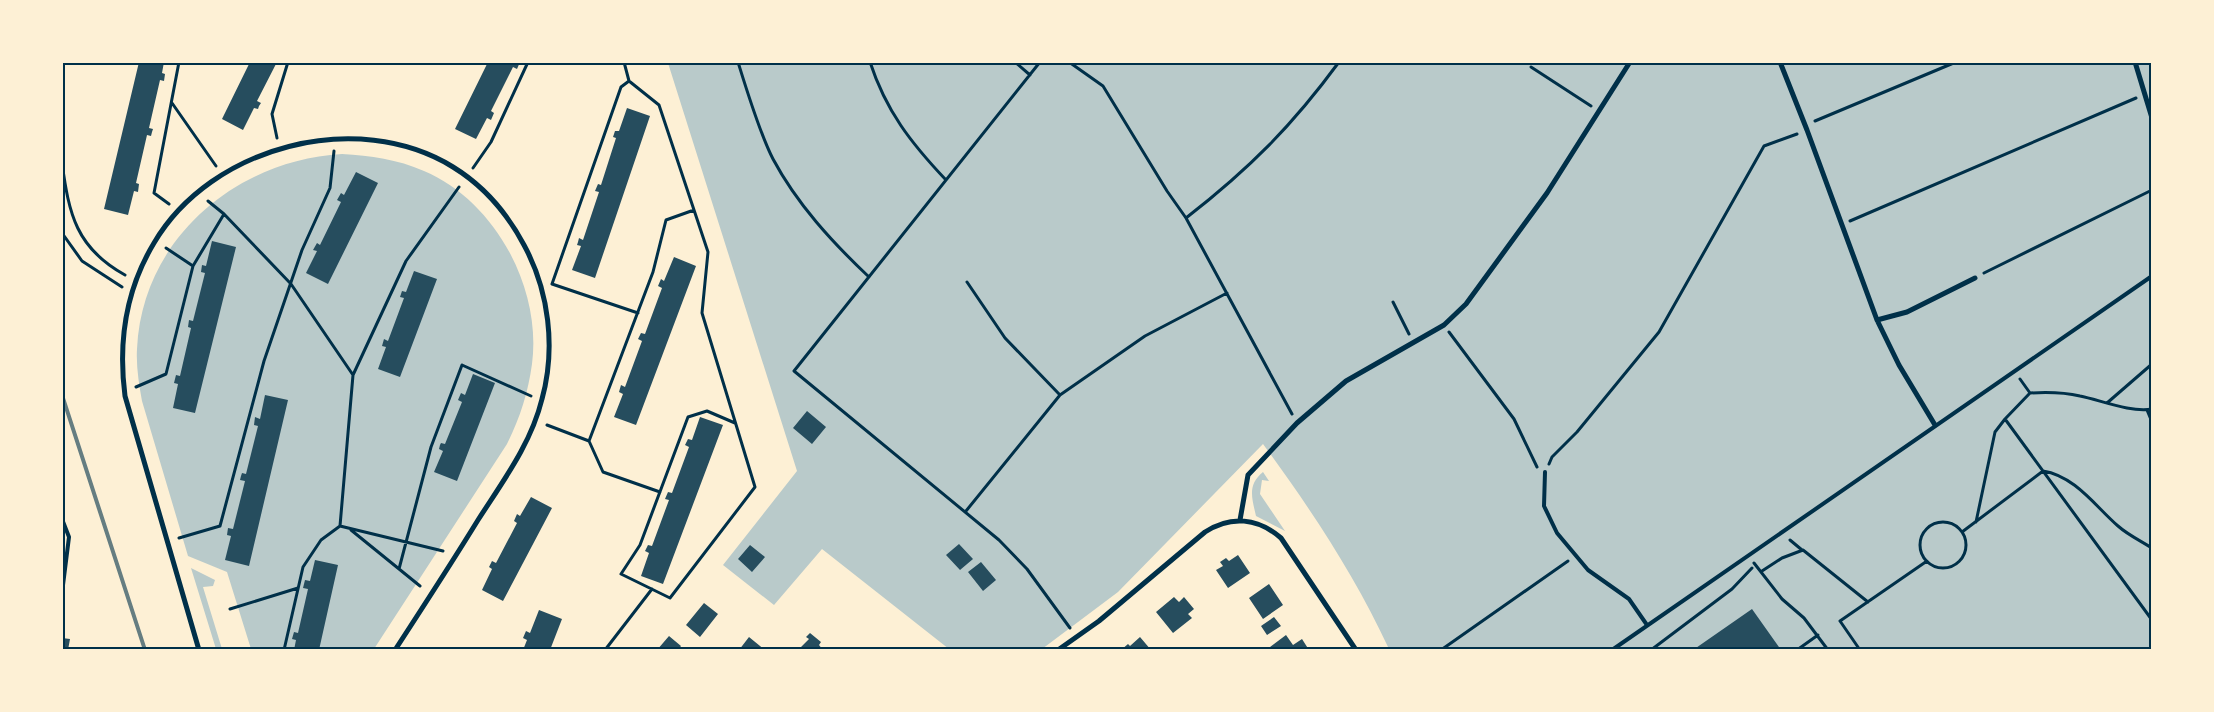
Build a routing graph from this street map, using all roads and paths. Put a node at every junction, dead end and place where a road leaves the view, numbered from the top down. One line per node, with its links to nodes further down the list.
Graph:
1 (67, 62): 16 (path)
2 (179, 62): 21 (path)
3 (288, 62): 25 (path)
4 (528, 62): 29 (path)
5 (624, 62): 19 (path)
6 (738, 62): 44 (path)
7 (870, 62): 30 (path)
8 (1015, 62): 18 (path)
9 (1040, 62): 18 (path)
10 (1070, 62): 37 (path)
11 (1339, 62): 37 (path)
12 (1630, 62): 22 (street)
13 (1780, 62): 24 (street)
14 (1956, 62): 24 (path)
15 (2135, 62): 20 (street)
16 (62, 63)
17 (1531, 67): 22 (path)
18 (1030, 75): 30 (path)
19 (629, 81): 35 (path); 51 (path)
20 (2144, 95): 23 (street); 38 (path)
21 (172, 103): 28 (path); 34 (path)
22 (1599, 112): 53 (street)
23 (2152, 118)
24 (1806, 127): 38 (street); 73 (path)
25 (277, 138)
26 (334, 151): 47 (path)
27 (62, 163): 42 (path)
28 (216, 166)
29 (473, 168)
30 (946, 180): 44 (path)
31 (459, 187): 57 (path)
32 (2152, 190): 45 (path)
33 (208, 202): 36 (path)
34 (170, 204)
35 (694, 210): 51 (path); 67 (path)
36 (224, 214): 41 (path); 47 (path)
37 (1186, 218): 49 (path)
38 (1842, 224): 52 (street)
39 (62, 233): 48 (path)
40 (166, 248): 41 (path)
41 (193, 266): 58 (path)
42 (125, 275)
43 (2152, 276): 56 (lane)
44 (869, 277): 75 (path)
45 (1975, 278): 52 (street)
46 (967, 282): 60 (path)
47 (292, 284): 57 (path); 82 (path)
48 (132, 292): 104 (street); 106 (street)
49 (1227, 293): 60 (path); 68 (path)
50 (1393, 302): 54 (path)
51 (638, 313): 71 (path)
52 (1877, 320): 70 (street)
53 (1444, 325): 54 (street); 73 (path)
54 (1414, 344): 68 (street)
55 (2152, 364): 62 (path)
56 (2014, 370): 59 (path); 70 (lane)
57 (353, 375): 79 (path)
58 (136, 387)
59 (2030, 393): 62 (path); 65 (path)
60 (1060, 395): 75 (path)
61 (531, 396): 84 (path)
62 (2107, 403): 64 (path)
63 (2152, 409): 64 (path)
64 (2147, 410): 66 (path)
65 (2005, 418): 72 (path); 78 (path)
66 (2152, 422)
67 (735, 423): 74 (path); 96 (path)
68 (1297, 423): 77 (street)
69 (547, 425): 71 (path)
70 (1935, 425): 89 (lane)
71 (589, 441): 74 (path)
72 (2043, 471): 78 (path); 85 (path); 100 (path)
73 (1545, 472): 88 (lane)
74 (660, 492): 96 (path)
75 (966, 511): 103 (path)
76 (62, 519): 97 (lane)
77 (1240, 520): 103 (street); 109 (street)
78 (1976, 523): 81 (path)
79 (340, 526): 80 (path); 95 (path)
80 (349, 529): 84 (path); 92 (path)
81 (1962, 532): 90 (path); 90 (path)
82 (179, 538)
83 (1790, 541): 86 (path)
84 (406, 543): 87 (path); 92 (path)
85 (2152, 548)
86 (1803, 550): 93 (path); 98 (path)
87 (443, 551)
88 (1575, 556): 101 (lane); 110 (path)
89 (1749, 556): 91 (path); 101 (lane)
90 (1927, 561): 98 (path)
91 (1755, 564): 93 (path); 112 (path)
92 (399, 569): 94 (path)
93 (1762, 571): 102 (path)
94 (420, 586)
95 (298, 588): 99 (path); 105 (path)
96 (652, 589): 107 (path)
97 (62, 593)
98 (1868, 602): 115 (path)
99 (230, 609)
100 (2152, 620)
101 (1647, 625): 111 (lane)
102 (1818, 635): 113 (path); 114 (path)
103 (1076, 636): 108 (street)
104 (199, 650)
105 (284, 650)
106 (395, 650)
107 (605, 650)
108 (1058, 650)
109 (1356, 650)
110 (1441, 650)
111 (1612, 650)
112 (1652, 650)
113 (1797, 650)
114 (1828, 650)
115 (1860, 650)

